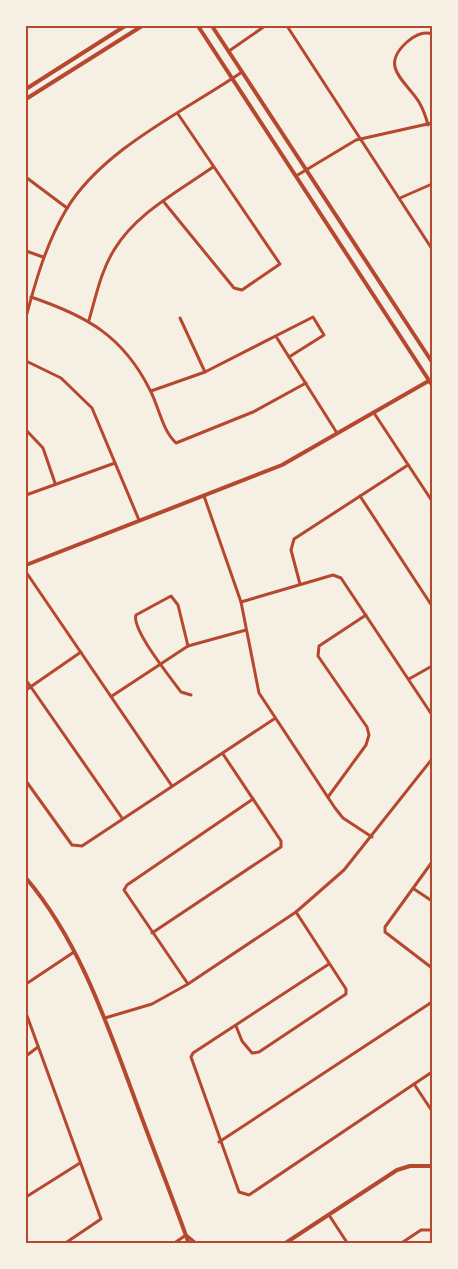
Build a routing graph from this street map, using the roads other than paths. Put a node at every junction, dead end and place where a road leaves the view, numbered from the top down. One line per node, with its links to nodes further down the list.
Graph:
1 (125, 26): 11 (main road)
2 (142, 26): 12 (main road)
3 (198, 26): 10 (main road)
4 (212, 26): 8 (main road)
5 (266, 26): 8 (street)
6 (286, 26): 15 (street)
7 (432, 34): 14 (street)
8 (229, 51): 9 (main road)
9 (243, 72): 10 (street); 17 (main road)
10 (232, 79): 13 (street); 18 (main road)
11 (26, 88)
12 (26, 99)
13 (178, 114): 16 (street); 23 (street)
14 (430, 124): 15 (street)
15 (360, 139): 17 (street); 21 (street)
16 (213, 167): 22 (street); 22 (street)
17 (307, 170): 18 (street); 34 (main road)
18 (296, 176): 36 (main road)
19 (27, 178): 23 (street)
20 (432, 184): 21 (street)
21 (400, 198): 24 (street)
22 (163, 201): 30 (street)
23 (67, 208): 26 (street)
24 (432, 249)
25 (26, 251): 26 (street)
26 (43, 257): 27 (street)
27 (31, 297): 28 (street); 30 (street)
28 (26, 317)
29 (180, 318): 35 (street)
30 (89, 320): 38 (street)
31 (277, 338): 32 (street); 32 (street); 35 (street)
32 (289, 357): 37 (street)
33 (26, 361): 42 (street)
34 (432, 362)
35 (205, 372): 38 (street)
36 (431, 381): 39 (main road)
37 (306, 383): 38 (street); 41 (street)
38 (151, 391)
39 (374, 413): 41 (main road); 43 (street)
40 (26, 430): 44 (street)
41 (337, 433): 46 (main road)
42 (115, 463): 44 (street); 49 (street)
43 (408, 465): 47 (street); 48 (street)
44 (55, 483): 45 (street)
45 (26, 495)
46 (204, 496): 49 (main road); 53 (street)
47 (360, 496): 52 (street); 54 (street)
48 (432, 501)
49 (139, 520): 50 (main road)
50 (26, 565)
51 (26, 572): 58 (street)
52 (300, 584): 53 (street); 55 (street)
53 (241, 602): 56 (street)
54 (432, 606)
55 (366, 615): 61 (street); 75 (street)
56 (246, 630): 57 (street); 68 (street)
57 (188, 646): 59 (street); 59 (street)
58 (81, 652): 63 (street); 66 (street)
59 (159, 662): 65 (street); 66 (street)
60 (432, 666): 61 (street)
61 (409, 679): 67 (street)
62 (26, 680): 63 (street)
63 (30, 687): 64 (street); 77 (street)
64 (26, 690)
65 (191, 695)
66 (112, 696): 74 (street)
67 (432, 715)
68 (274, 719): 69 (street); 75 (street)
69 (223, 754): 74 (street); 76 (street)
70 (432, 759): 71 (street)
71 (427, 765): 72 (street); 78 (street)
72 (432, 769)
73 (26, 781): 77 (street)
74 (172, 786): 77 (street)
75 (327, 798): 78 (street)
76 (253, 799): 84 (street); 84 (street)
77 (122, 818)
78 (372, 837): 83 (street)
79 (432, 862): 81 (street)
80 (26, 878): 85 (main road)
81 (414, 888): 82 (street); 87 (street)
82 (432, 901)
83 (296, 912): 86 (street); 89 (street)
84 (152, 933): 89 (street)
85 (75, 951): 88 (street); 92 (main road)
86 (329, 964): 93 (street); 93 (street)
87 (432, 968)
88 (26, 984)
89 (188, 984): 92 (street)
90 (432, 1002): 99 (street)
91 (26, 1013): 94 (street)
92 (105, 1018): 105 (main road)
93 (237, 1026): 99 (street)
94 (38, 1047): 95 (street); 100 (street)
95 (26, 1056)
96 (432, 1072): 97 (street)
97 (414, 1084): 98 (street); 99 (street)
98 (432, 1111)
99 (219, 1142)
100 (81, 1163): 102 (street); 106 (street)
101 (432, 1166): 103 (main road)
102 (26, 1196)
103 (329, 1214): 110 (main road); 111 (street)
104 (432, 1230): 112 (street)
105 (186, 1235): 107 (street); 108 (main road); 109 (street)
106 (64, 1244)
107 (173, 1244)
108 (189, 1244)
109 (197, 1244)
110 (284, 1244)
111 (348, 1244)
112 (400, 1244)

